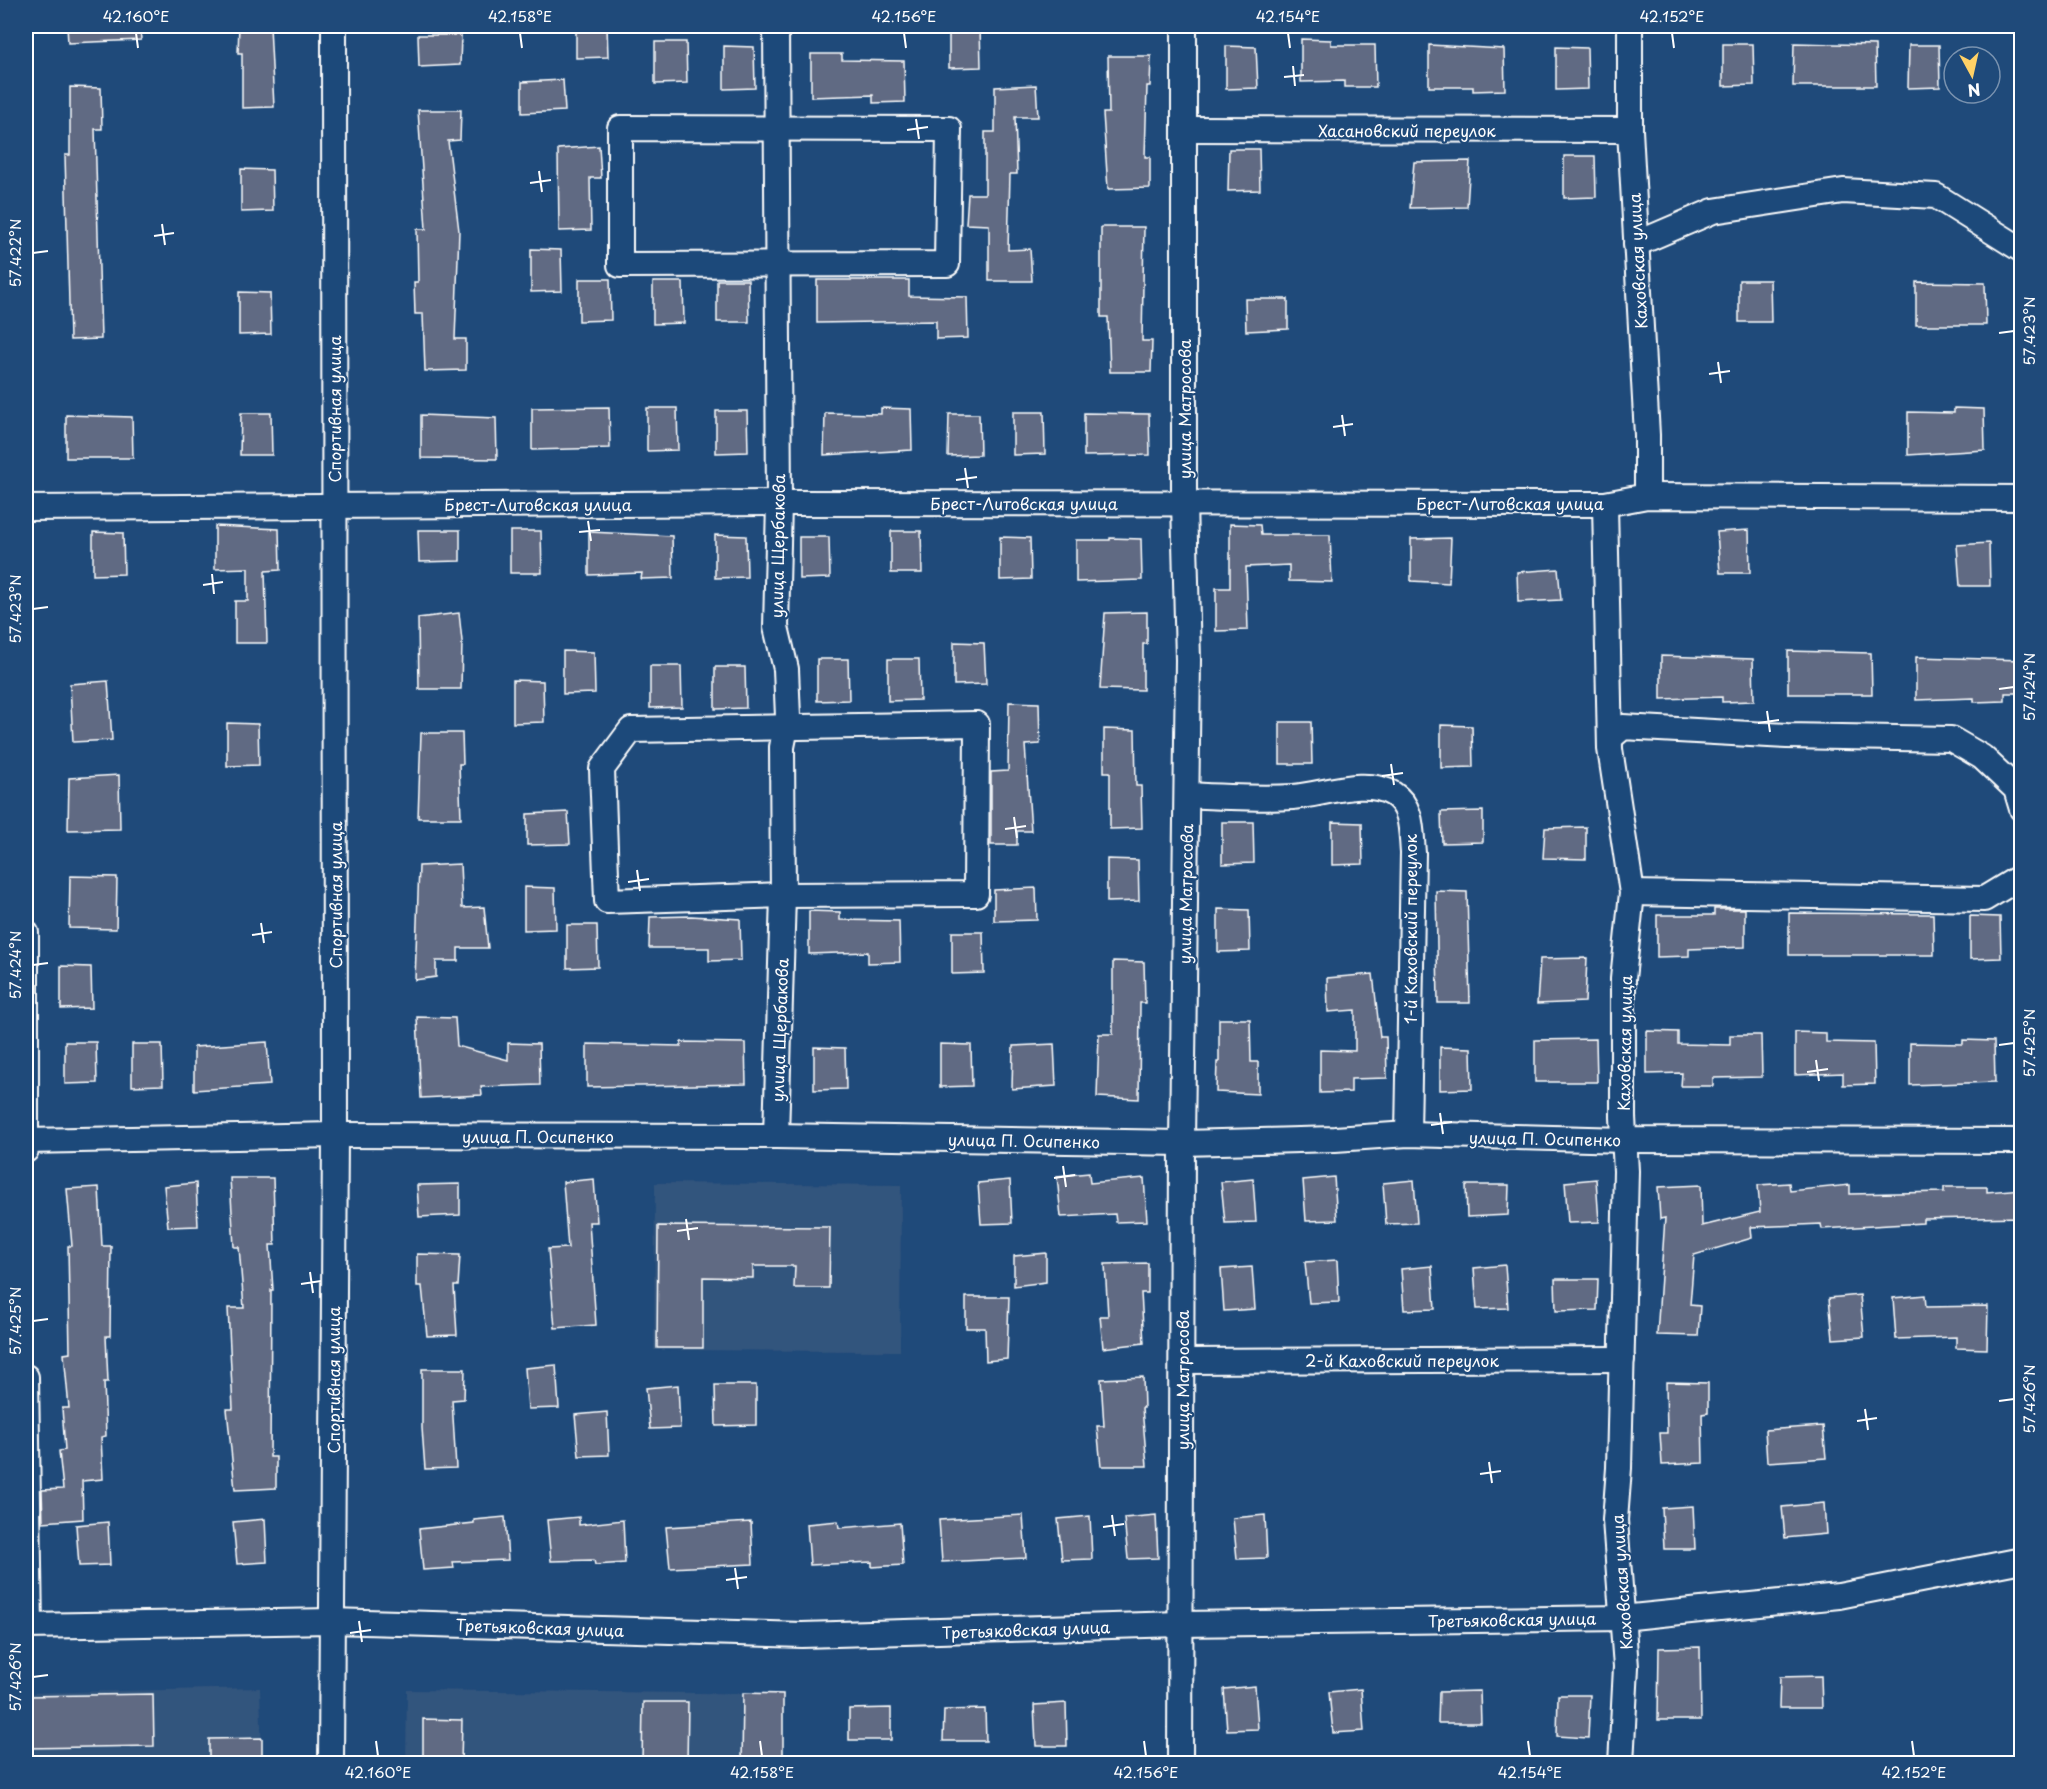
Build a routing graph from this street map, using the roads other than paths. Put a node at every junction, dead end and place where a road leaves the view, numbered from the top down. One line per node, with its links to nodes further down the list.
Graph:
1 (334, 26): 16 (street, Спортивная улица)
2 (776, 26): 5 (street, улица Щербакова)
3 (1184, 26): 6 (street, улица Матросова)
4 (1630, 26): 7 (street, Каховская улица)
5 (776, 128): 10 (street, улица Щербакова); 10 (street); 10 (street)
6 (1184, 129): 7 (street, Хасановский переулок); 13 (street, улица Матросова)
7 (1630, 130): 8 (street, Каховская улица)
8 (1636, 244): 9 (street); 11 (street, Каховская улица)
9 (2022, 250)
10 (777, 263): 14 (street, улица Щербакова)
11 (1647, 496): 12 (street, Брест-Литовская улица); 15 (street, Брест-Литовская улица)
12 (2022, 498)
13 (1184, 502): 14 (street, Брест-Литовская улица); 15 (street, Брест-Литовская улица); 20 (street, улица Матросова)
14 (779, 503): 16 (street, Брест-Литовская улица); 18 (street, улица Щербакова)
15 (1605, 504): 19 (street, Каховская улица)
16 (334, 505): 17 (street, Брест-Литовская улица); 27 (street, Спортивная улица)
17 (26, 508)
18 (786, 728): 24 (street, улица Щербакова); 24 (street); 24 (street)
19 (1610, 738): 21 (street); 23 (street, Каховская улица)
20 (1187, 795): 26 (street, 1-й Каховский переулок); 31 (street, улица Матросова)
21 (2022, 809)
22 (2022, 876): 23 (street)
23 (1632, 893): 29 (street, Каховская улица)
24 (783, 895): 28 (street, улица Щербакова)
25 (26, 933): 32 (street)
26 (1408, 1134): 29 (street, улица П. Осипенко); 31 (street, улица П. Осипенко)
27 (335, 1135): 28 (street, улица П. Осипенко); 32 (street, улица П. Осипенко); 38 (street, Спортивная улица)
28 (776, 1136): 31 (street, улица П. Осипенко)
29 (1625, 1140): 30 (street, улица П. Осипенко); 33 (street, Каховская улица)
30 (2022, 1141)
31 (1182, 1143): 34 (street, улица Матросова)
32 (26, 1144)
33 (1622, 1359): 34 (street, 2-й Каховский переулок); 37 (street, Каховская улица)
34 (1182, 1361): 39 (street, улица Матросова)
35 (26, 1377): 40 (street)
36 (2022, 1560): 37 (street, Третьяковская улица)
37 (1622, 1618): 39 (street, Третьяковская улица); 43 (street, Каховская улица)
38 (331, 1621): 39 (street, Третьяковская улица); 40 (street, Третьяковская улица); 41 (street, Спортивная улица)
39 (1180, 1624): 42 (street, улица Матросова)
40 (28, 1626)
41 (331, 1764)
42 (1180, 1764)
43 (1622, 1764)

